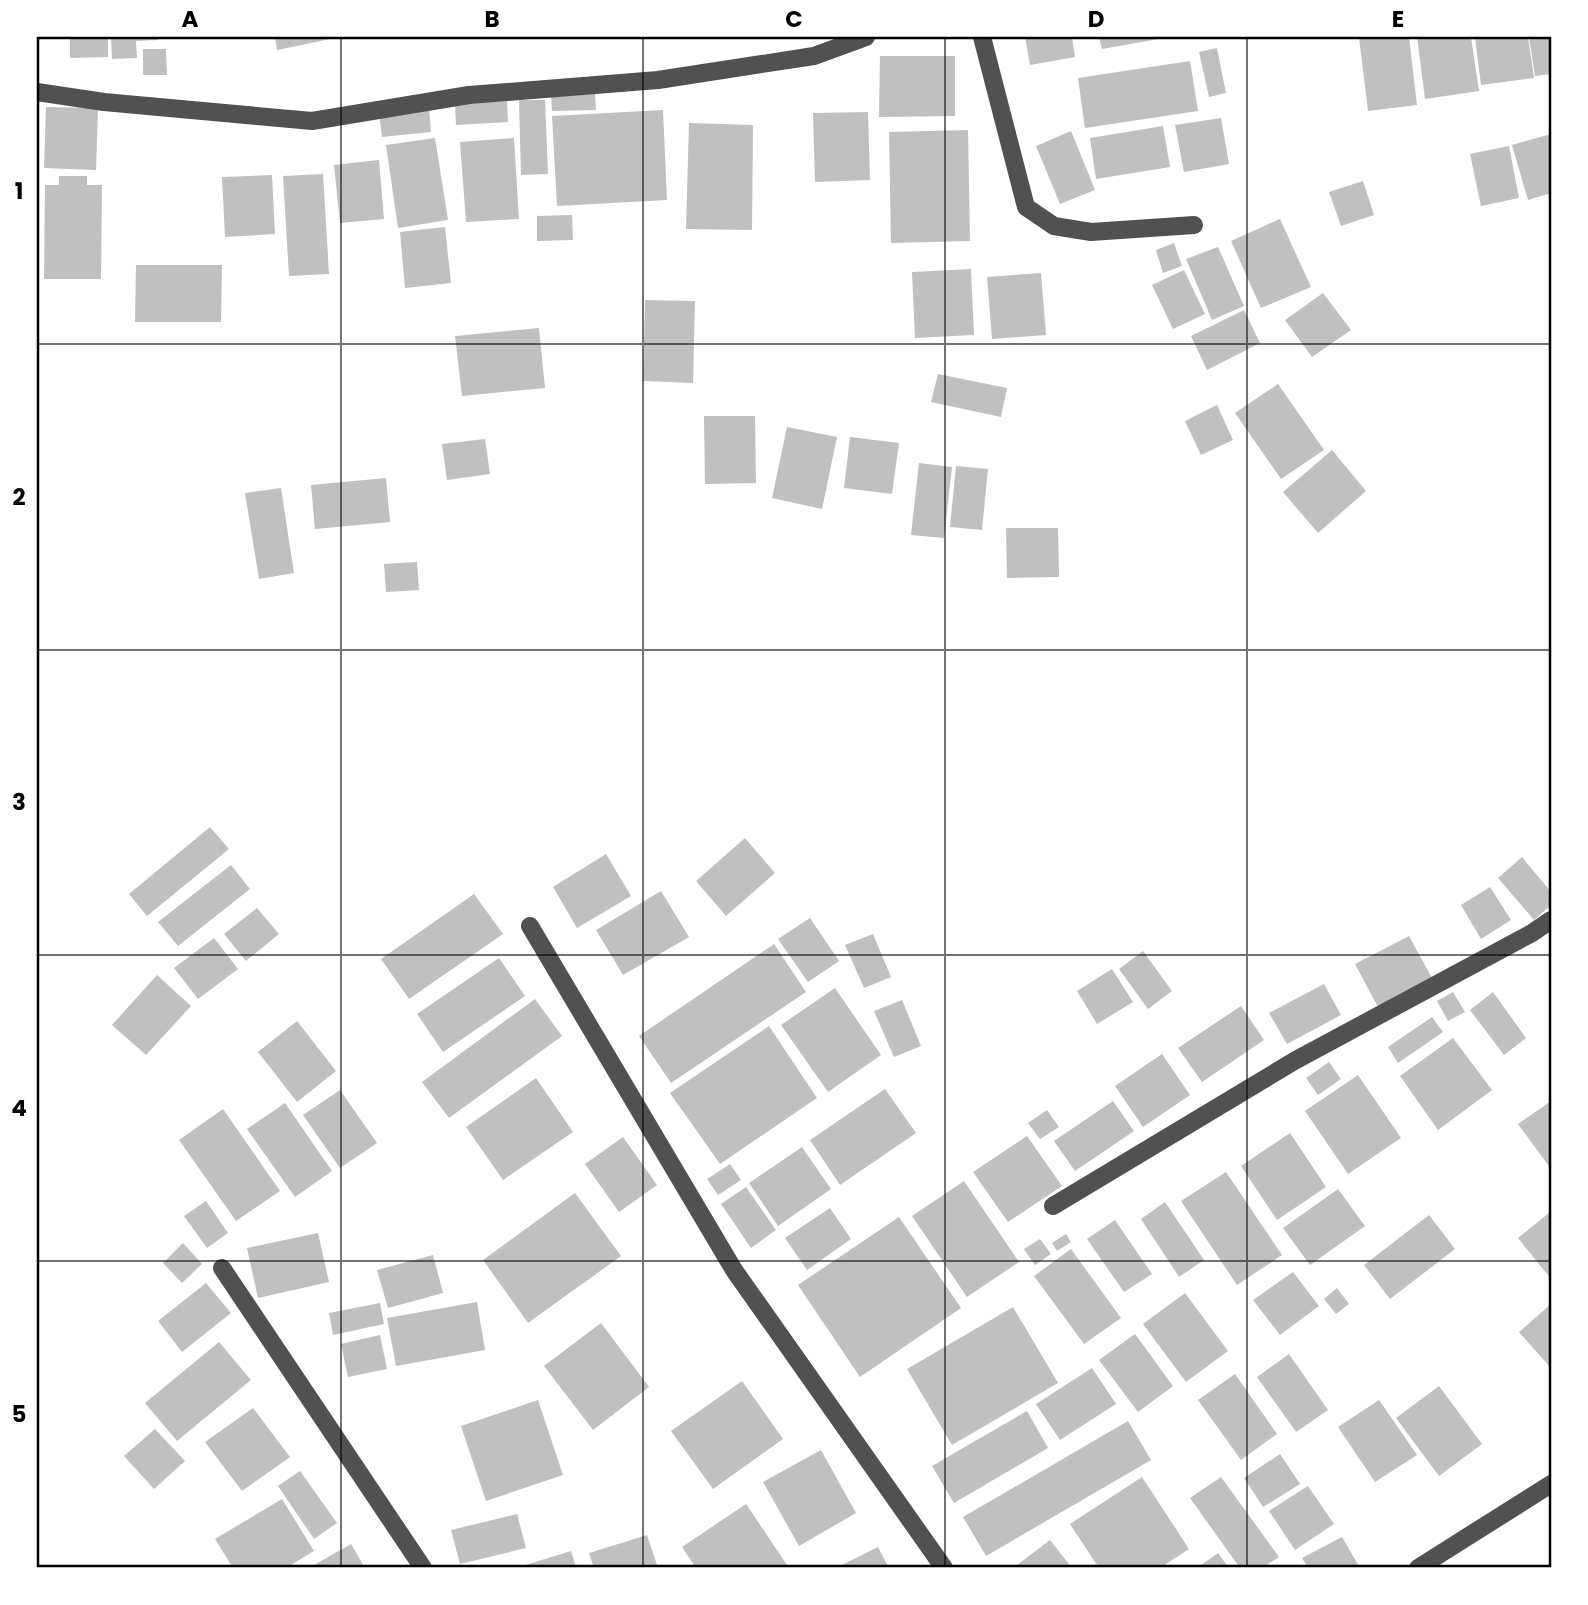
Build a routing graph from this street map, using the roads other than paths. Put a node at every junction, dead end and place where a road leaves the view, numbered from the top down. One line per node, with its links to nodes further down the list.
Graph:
1 (866, 37): 3 (street)
2 (982, 37): 4 (street)
3 (37, 92)
4 (1194, 225)
5 (1551, 920): 7 (street)
6 (530, 926): 11 (street)
7 (1053, 1206)
8 (222, 1268): 10 (street)
9 (1551, 1484): 12 (street)
10 (424, 1568)
11 (944, 1568)
12 (1418, 1568)

